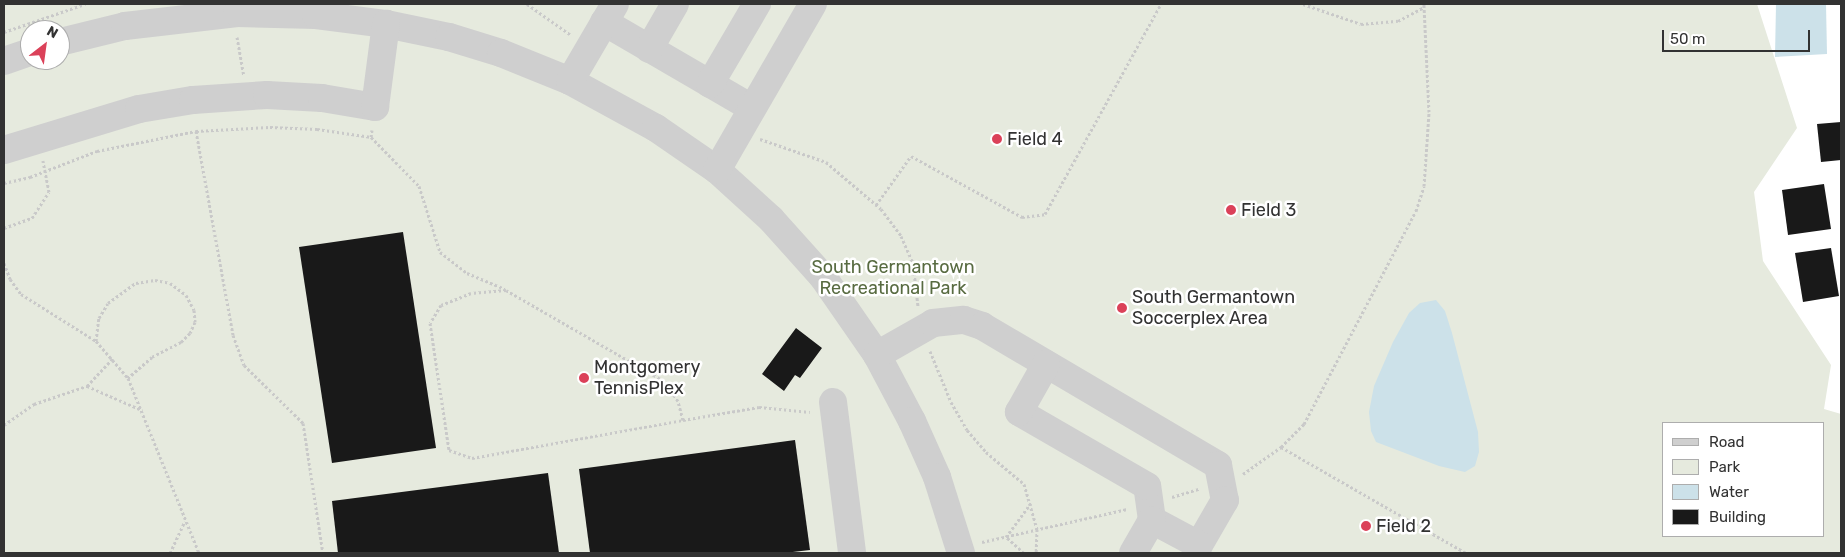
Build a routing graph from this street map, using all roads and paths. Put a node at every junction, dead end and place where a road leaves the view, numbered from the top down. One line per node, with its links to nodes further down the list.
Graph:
1 (85, 4): 13 (path)
2 (527, 4): 12 (path)
3 (675, 4): 15 (street)
4 (757, 4): 19 (street)
5 (813, 4): 22 (street)
6 (1161, 4): 31 (path)
7 (1303, 4): 8 (path)
8 (1424, 5): 46 (path)
9 (189, 10): 10 (street); 14 (street)
10 (237, 13): 11 (street); 20 (path)
11 (386, 24): 18 (street); 21 (street)
12 (603, 24): 15 (street); 18 (street)
13 (4, 32)
14 (70, 40)
15 (649, 49): 19 (street)
16 (20, 55): 17 (street)
17 (4, 61)
18 (570, 82): 28 (street)
19 (710, 84): 22 (street)
20 (248, 96): 21 (street); 23 (path); 26 (street)
21 (375, 107): 25 (path)
22 (746, 120): 28 (street); 31 (path)
23 (251, 128): 24 (path); 25 (path)
24 (196, 131): 29 (path); 57 (path)
25 (371, 137): 34 (path)
26 (36, 140): 27 (street); 29 (path)
27 (4, 150)
28 (717, 170): 37 (street)
29 (46, 171): 30 (path); 32 (path)
30 (4, 183)
31 (876, 205): 35 (path)
32 (4, 228)
33 (4, 263): 36 (path)
34 (506, 290): 44 (path); 44 (path)
35 (925, 328): 37 (street); 39 (street); 48 (path)
36 (96, 341): 38 (path); 40 (path)
37 (877, 354): 54 (street)
38 (114, 358): 40 (path); 41 (path)
39 (1046, 364): 47 (street); 49 (street)
40 (128, 378): 43 (path)
41 (87, 386): 43 (path); 45 (path)
42 (834, 409): 44 (path); 58 (street)
43 (143, 410): 50 (path)
44 (683, 420)
45 (4, 425)
46 (1281, 447): 47 (path); 62 (path)
47 (1222, 482): 49 (path); 53 (street)
48 (1031, 502): 51 (path); 52 (path)
49 (1151, 512): 51 (path); 53 (street); 61 (street)
50 (185, 520): 55 (path); 56 (path)
51 (1037, 529): 52 (path); 60 (path)
52 (1006, 537): 54 (path); 59 (path)
53 (1197, 549)
54 (960, 550)
55 (170, 553)
56 (199, 553)
57 (324, 553)
58 (852, 553)
59 (1024, 553)
60 (1036, 553)
61 (1133, 553)
62 (1466, 553)

